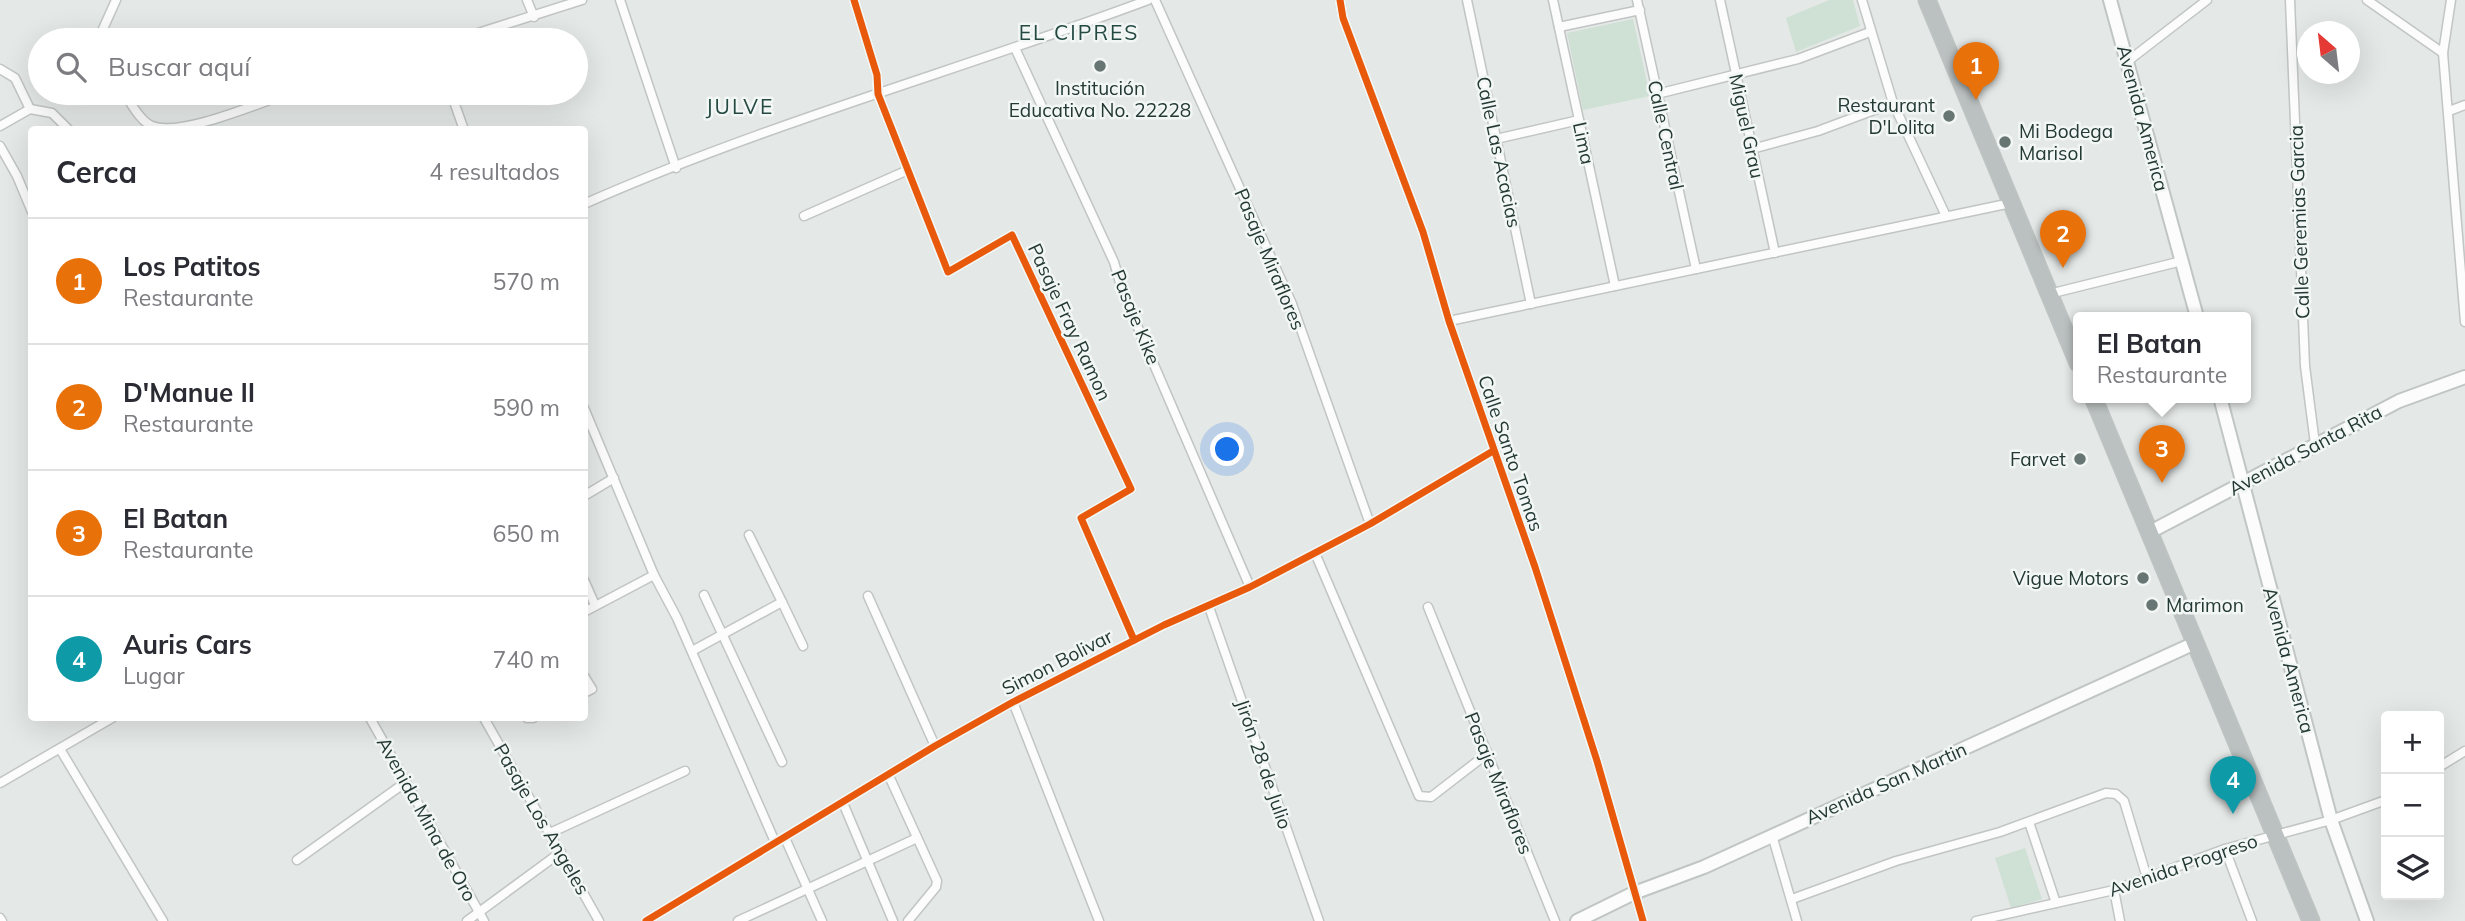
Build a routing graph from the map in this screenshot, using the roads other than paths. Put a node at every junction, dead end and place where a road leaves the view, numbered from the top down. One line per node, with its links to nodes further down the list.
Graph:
1 (116, 0): 23 (street)
2 (527, 0): 21 (street)
3 (582, 0): 21 (street)
4 (620, 0): 51 (street)
5 (854, 0): 31 (street, Pasaje Fray Ramon)
6 (1148, 0): 26 (street)
7 (1155, 0): 77 (street, Pasaje Miraflores)
8 (1340, 0): 65 (street, Calle Santo Tomas)
9 (1467, 0): 48 (street, Calle Las Acacias)
10 (1553, 0): 22 (street, Lima)
11 (1637, 0): 20 (street, Calle Central)
12 (1720, 0): 30 (street, Miguel Grau)
13 (1862, 0): 25 (street)
14 (1927, 0): 54 (highway)
15 (2110, 0): 28 (street, Avenida America)
16 (2207, 0): 28 (street)
17 (2290, 0): 72 (street, Calle Geremias Garcia)
18 (2367, 0): 27 (street)
19 (2451, 0): 27 (street)
20 (1640, 10): 22 (street); 32 (street, Calle Central)
21 (534, 17): 24 (street)
22 (1559, 27): 42 (street, Lima)
23 (103, 28)
24 (497, 28)
25 (1870, 32): 30 (street); 33 (street)
26 (1015, 48): 31 (street); 82 (street, Pasaje Kike)
27 (2443, 53): 41 (street)
28 (2128, 61): 59 (street, Avenida America)
29 (0, 69): 35 (street)
30 (1737, 76): 32 (street); 50 (street, Miguel Grau)
31 (878, 94): 51 (street); 52 (street, Pasaje Fray Ramon)
32 (1657, 94): 60 (street, Calle Central)
33 (1893, 103): 50 (street); 57 (street)
34 (28, 105): 40 (street)
35 (28, 105)
36 (134, 105): 45 (street)
37 (251, 105): 46 (street)
38 (455, 105): 47 (street)
39 (2465, 105): 41 (street)
40 (30, 109): 43 (street); 44 (street)
41 (2449, 111): 66 (street)
42 (1579, 120): 48 (street); 61 (street, Lima)
43 (0, 126)
44 (65, 126)
45 (159, 126)
46 (184, 126)
47 (463, 126)
48 (1496, 139): 63 (street, Calle Las Acacias)
49 (0, 146): 55 (street)
50 (1752, 149): 58 (street, Miguel Grau)
51 (676, 168): 53 (street)
52 (908, 170): 56 (street); 92 (street, Pasaje Fray Ramon)
53 (588, 202)
54 (2011, 203): 57 (street); 62 (highway)
55 (28, 204)
56 (804, 216)
57 (1946, 216): 58 (street)
58 (1774, 253): 60 (street)
59 (2182, 261): 62 (street); 64 (street, Avenida America)
60 (1696, 270): 61 (street)
61 (1615, 286): 63 (street)
62 (2049, 294): 67 (highway)
63 (1531, 304): 65 (street)
64 (2196, 312)
65 (1449, 321): 73 (street, Calle Santo Tomas)
66 (2465, 322)
67 (2073, 351)
68 (2465, 377): 72 (street, Avenida Santa Rita)
69 (2095, 403): 78 (highway)
70 (2222, 403): 75 (street, Avenida America)
71 (588, 417): 74 (street)
72 (2315, 444): 75 (street, Avenida Santa Rita)
73 (1493, 451): 77 (street, Simon Bolivar); 127 (street, Calle Santo Tomas)
74 (614, 478): 76 (street); 81 (street)
75 (2244, 484): 78 (street, Avenida Santa Rita); 112 (street, Avenida America)
76 (588, 494)
77 (1370, 524): 80 (street, Simon Bolivar)
78 (2150, 532): 93 (highway)
79 (748, 535): 86 (street)
80 (1315, 553): 82 (street, Simon Bolivar); 103 (street)
81 (654, 575): 87 (street); 95 (street)
82 (1251, 587): 88 (street, Simon Bolivar)
83 (588, 589): 87 (street)
84 (704, 595): 91 (street)
85 (868, 596): 100 (street)
86 (782, 602): 91 (street); 94 (street)
87 (595, 605): 90 (street)
88 (1209, 607): 92 (street, Simon Bolivar); 141 (street, Jirón 28 de Julio)
89 (1427, 607): 103 (street, Pasaje Miraflores)
90 (588, 609)
91 (723, 634): 95 (street); 104 (street)
92 (1134, 640): 96 (street, Simon Bolivar)
93 (2195, 643): 115 (street, Avenida San Martin); 116 (highway)
94 (803, 646)
95 (692, 651): 119 (street)
96 (1013, 702): 100 (street, Simon Bolivar); 140 (street)
97 (107, 721): 101 (street)
98 (372, 721): 108 (street, Avenida Mina de Oro)
99 (486, 721): 114 (street, Pasaje Los Angeles)
100 (934, 746): 107 (street, Simon Bolivar)
101 (60, 749): 109 (street); 131 (street)
102 (2465, 751): 105 (street)
103 (1488, 753): 142 (street, Pasaje Miraflores)
104 (782, 762)
105 (2444, 764)
106 (685, 771): 114 (street)
107 (889, 776): 111 (street, Simon Bolivar); 118 (street)
108 (406, 782): 122 (street); 130 (street, Avenida Mina de Oro)
109 (0, 783)
110 (2381, 802): 112 (street, Avenida Progreso)
111 (843, 803): 117 (street, Simon Bolivar); 123 (street)
112 (2331, 820): 116 (street, Avenida Progreso); 150 (street, Avenida America)
113 (2029, 822): 124 (street); 128 (street); 129 (street)
114 (550, 833): 121 (street, Pasaje Los Angeles)
115 (1772, 835): 127 (street, Avenida San Martin); 128 (street)
116 (2276, 835): 120 (street, Avenida Progreso); 149 (highway)
117 (785, 838): 119 (street, Simon Bolivar); 125 (street)
118 (918, 838): 123 (street); 139 (street)
119 (775, 842): 135 (street, Simon Bolivar)
120 (2225, 849): 124 (street, Avenida Progreso); 148 (street)
121 (561, 852): 130 (street); 134 (street, Pasaje Los Angeles)
122 (297, 860)
123 (869, 861): 125 (street); 138 (street)
124 (2147, 878): 126 (street, Avenida Progreso)
125 (808, 890): 136 (street); 137 (street)
126 (2114, 890): 129 (street, Avenida Progreso); 147 (street)
127 (1634, 893): 143 (street, Avenida San Martin); 144 (street, Calle Santo Tomas)
128 (1792, 899): 145 (street)
129 (2056, 903): 146 (street, Avenida Progreso)
130 (479, 911): 132 (street); 133 (street, Avenida Mina de Oro)
131 (163, 921)
132 (467, 921)
133 (484, 921)
134 (600, 921)
135 (646, 921)
136 (738, 921)
137 (822, 921)
138 (893, 921)
139 (908, 921)
140 (1099, 921)
141 (1319, 921)
142 (1555, 921)
143 (1577, 921)
144 (1643, 921)
145 (1797, 921)
146 (1976, 921)
147 (2120, 921)
148 (2252, 921)
149 (2311, 921)
150 (2367, 921)

